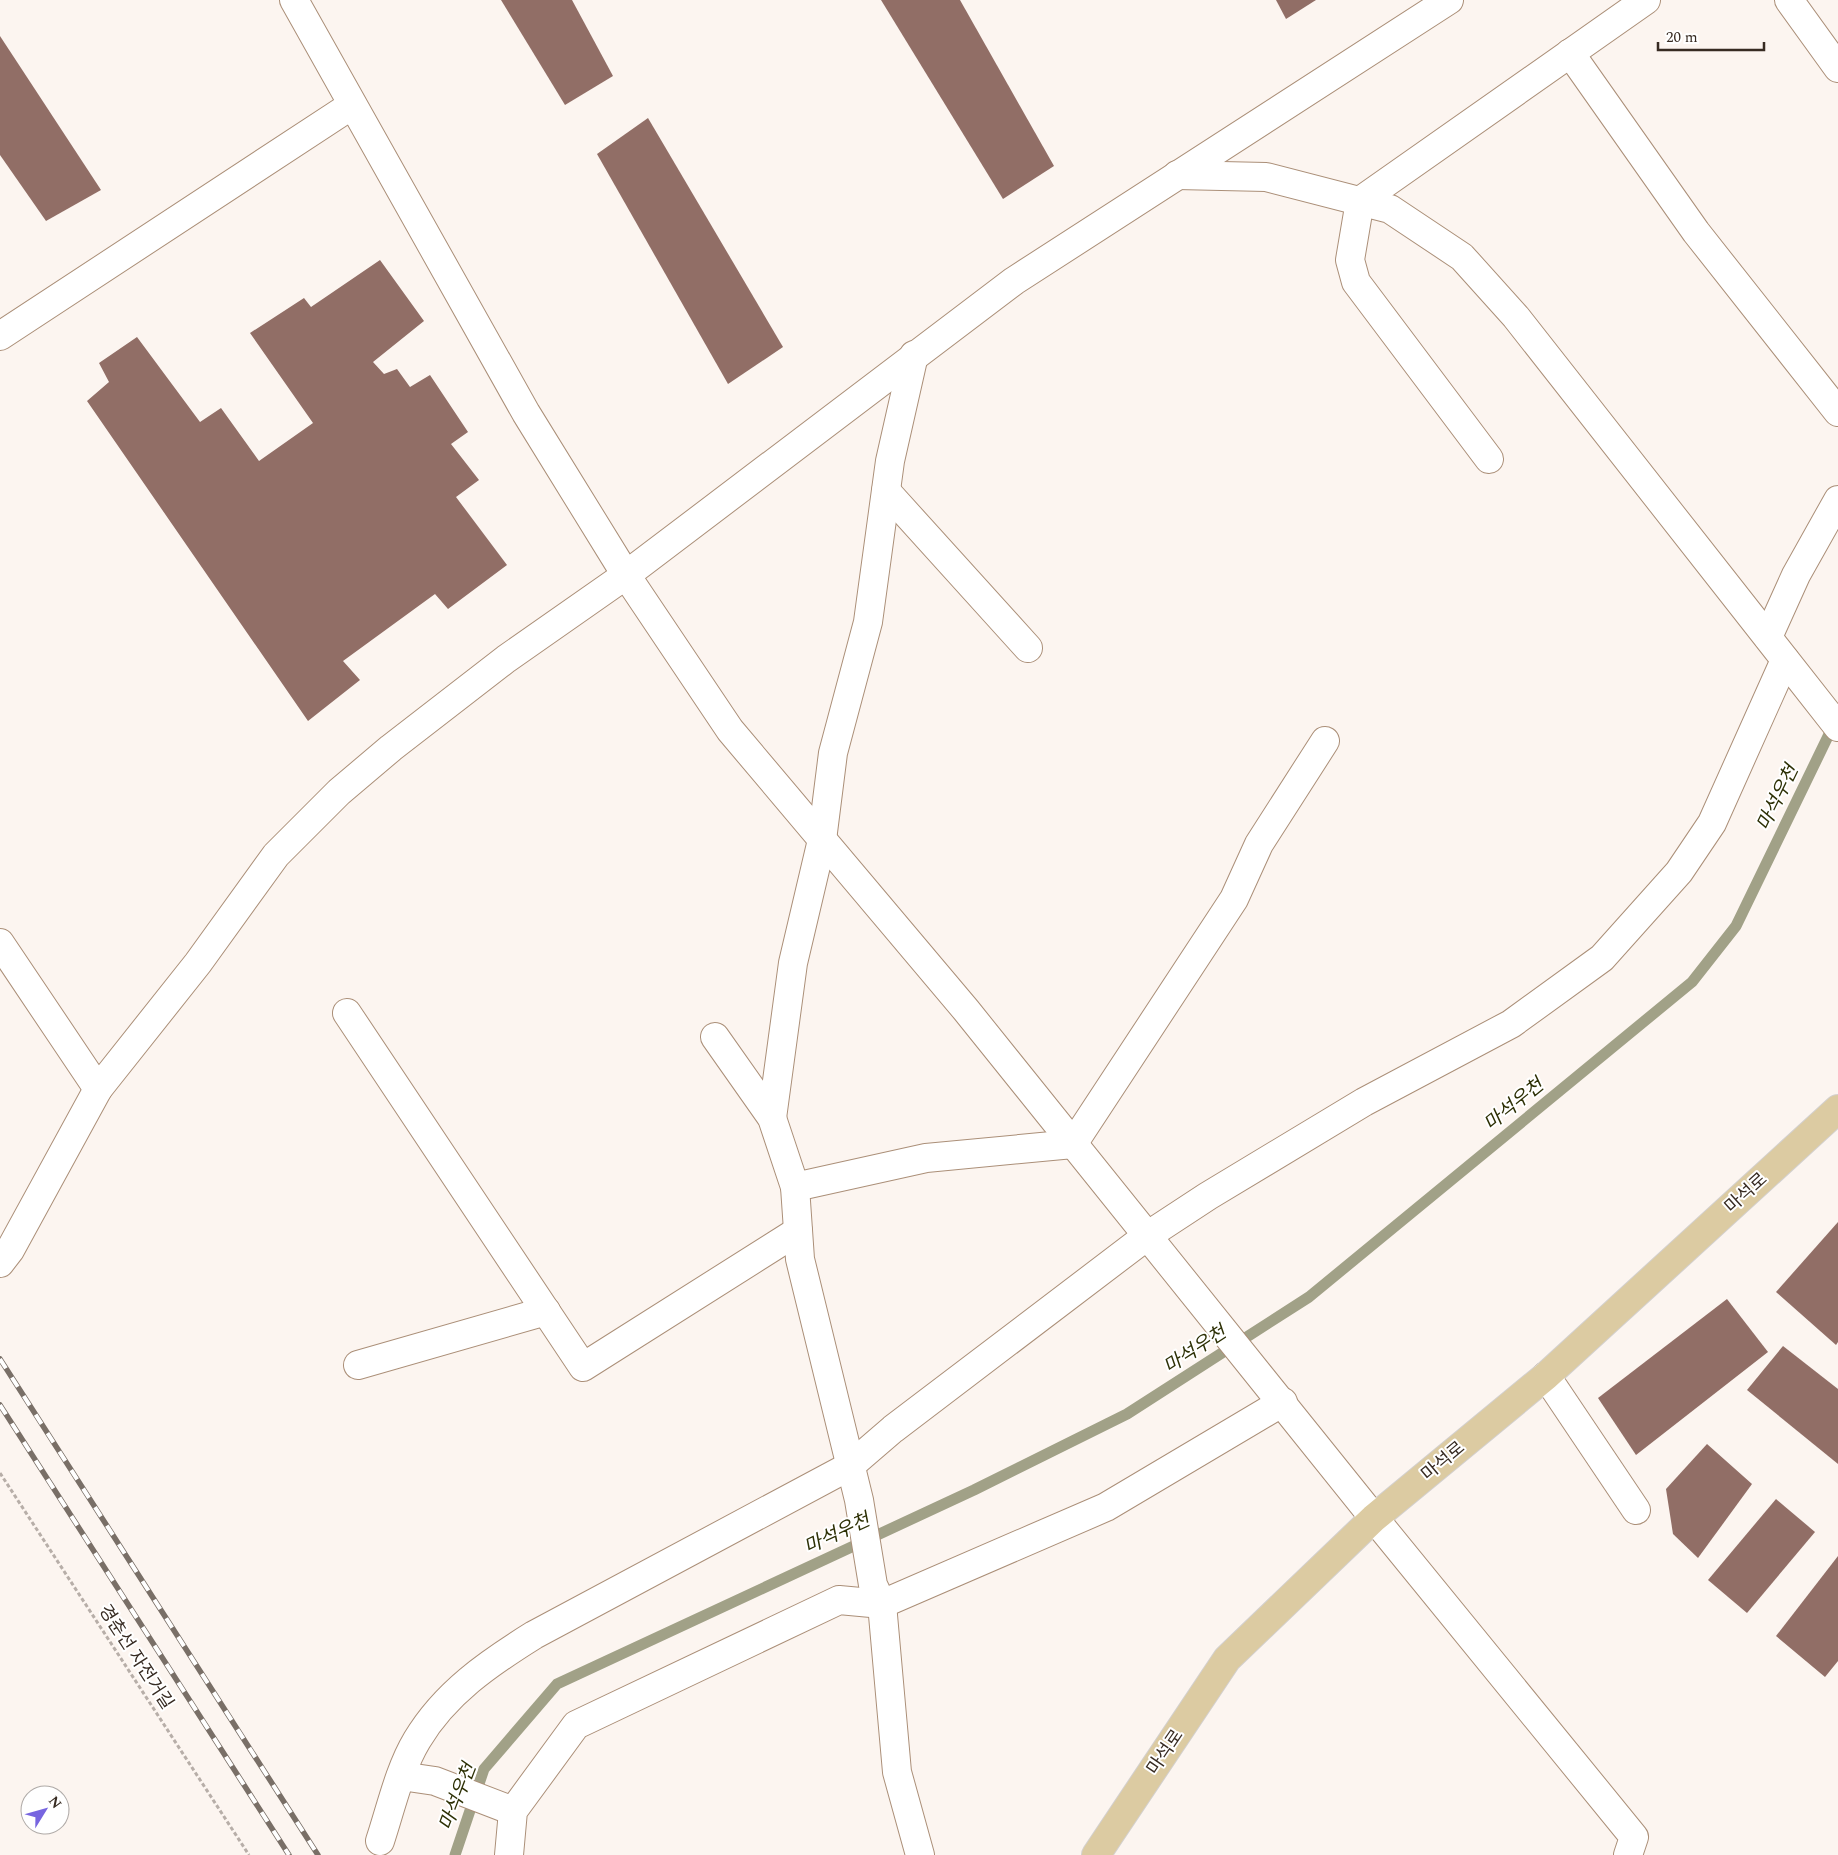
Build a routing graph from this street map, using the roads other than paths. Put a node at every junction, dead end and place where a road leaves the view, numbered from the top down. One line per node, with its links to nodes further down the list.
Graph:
1 (294, 0): 7 (street)
2 (1449, 0): 8 (street)
3 (1646, 0): 5 (street)
4 (1789, 0): 6 (street)
5 (1570, 53): 9 (street); 12 (street)
6 (1838, 68)
7 (352, 105): 10 (street); 16 (street)
8 (1177, 175): 9 (street); 11 (street)
9 (1360, 201): 13 (street); 17 (street)
10 (0, 336)
11 (914, 355): 14 (street); 16 (street)
12 (1838, 412)
13 (1489, 459)
14 (886, 491): 18 (street); 22 (street)
15 (1838, 500): 17 (street)
16 (626, 575): 22 (street); 26 (street)
17 (1768, 637): 19 (street)
18 (1028, 648)
19 (1785, 660): 20 (street); 32 (street)
20 (1838, 727)
21 (1325, 741): 29 (street)
22 (822, 840): 28 (street); 29 (street)
23 (0, 943): 26 (street)
24 (347, 1013): 34 (street)
25 (715, 1037): 28 (street)
26 (98, 1089): 33 (street)
27 (1838, 1110): 36 (main road, 마석로)
28 (772, 1118): 30 (street)
29 (1073, 1144): 30 (street); 32 (street)
30 (795, 1187): 31 (street)
31 (798, 1231): 34 (street); 38 (street)
32 (1147, 1236): 37 (street); 38 (street)
33 (0, 1263)
34 (546, 1311): 35 (street)
35 (358, 1365)
36 (1546, 1376): 39 (street); 40 (main road, 마석로)
37 (1283, 1402): 40 (street); 41 (street)
38 (850, 1466): 41 (street); 42 (street)
39 (1636, 1510)
40 (1374, 1518): 47 (main road, 마석로); 48 (street)
41 (877, 1594): 43 (street); 46 (street)
42 (401, 1776): 43 (street); 44 (street)
43 (505, 1807): 45 (street)
44 (380, 1840)
45 (509, 1855)
46 (920, 1855)
47 (1096, 1855)
48 (1628, 1855)

